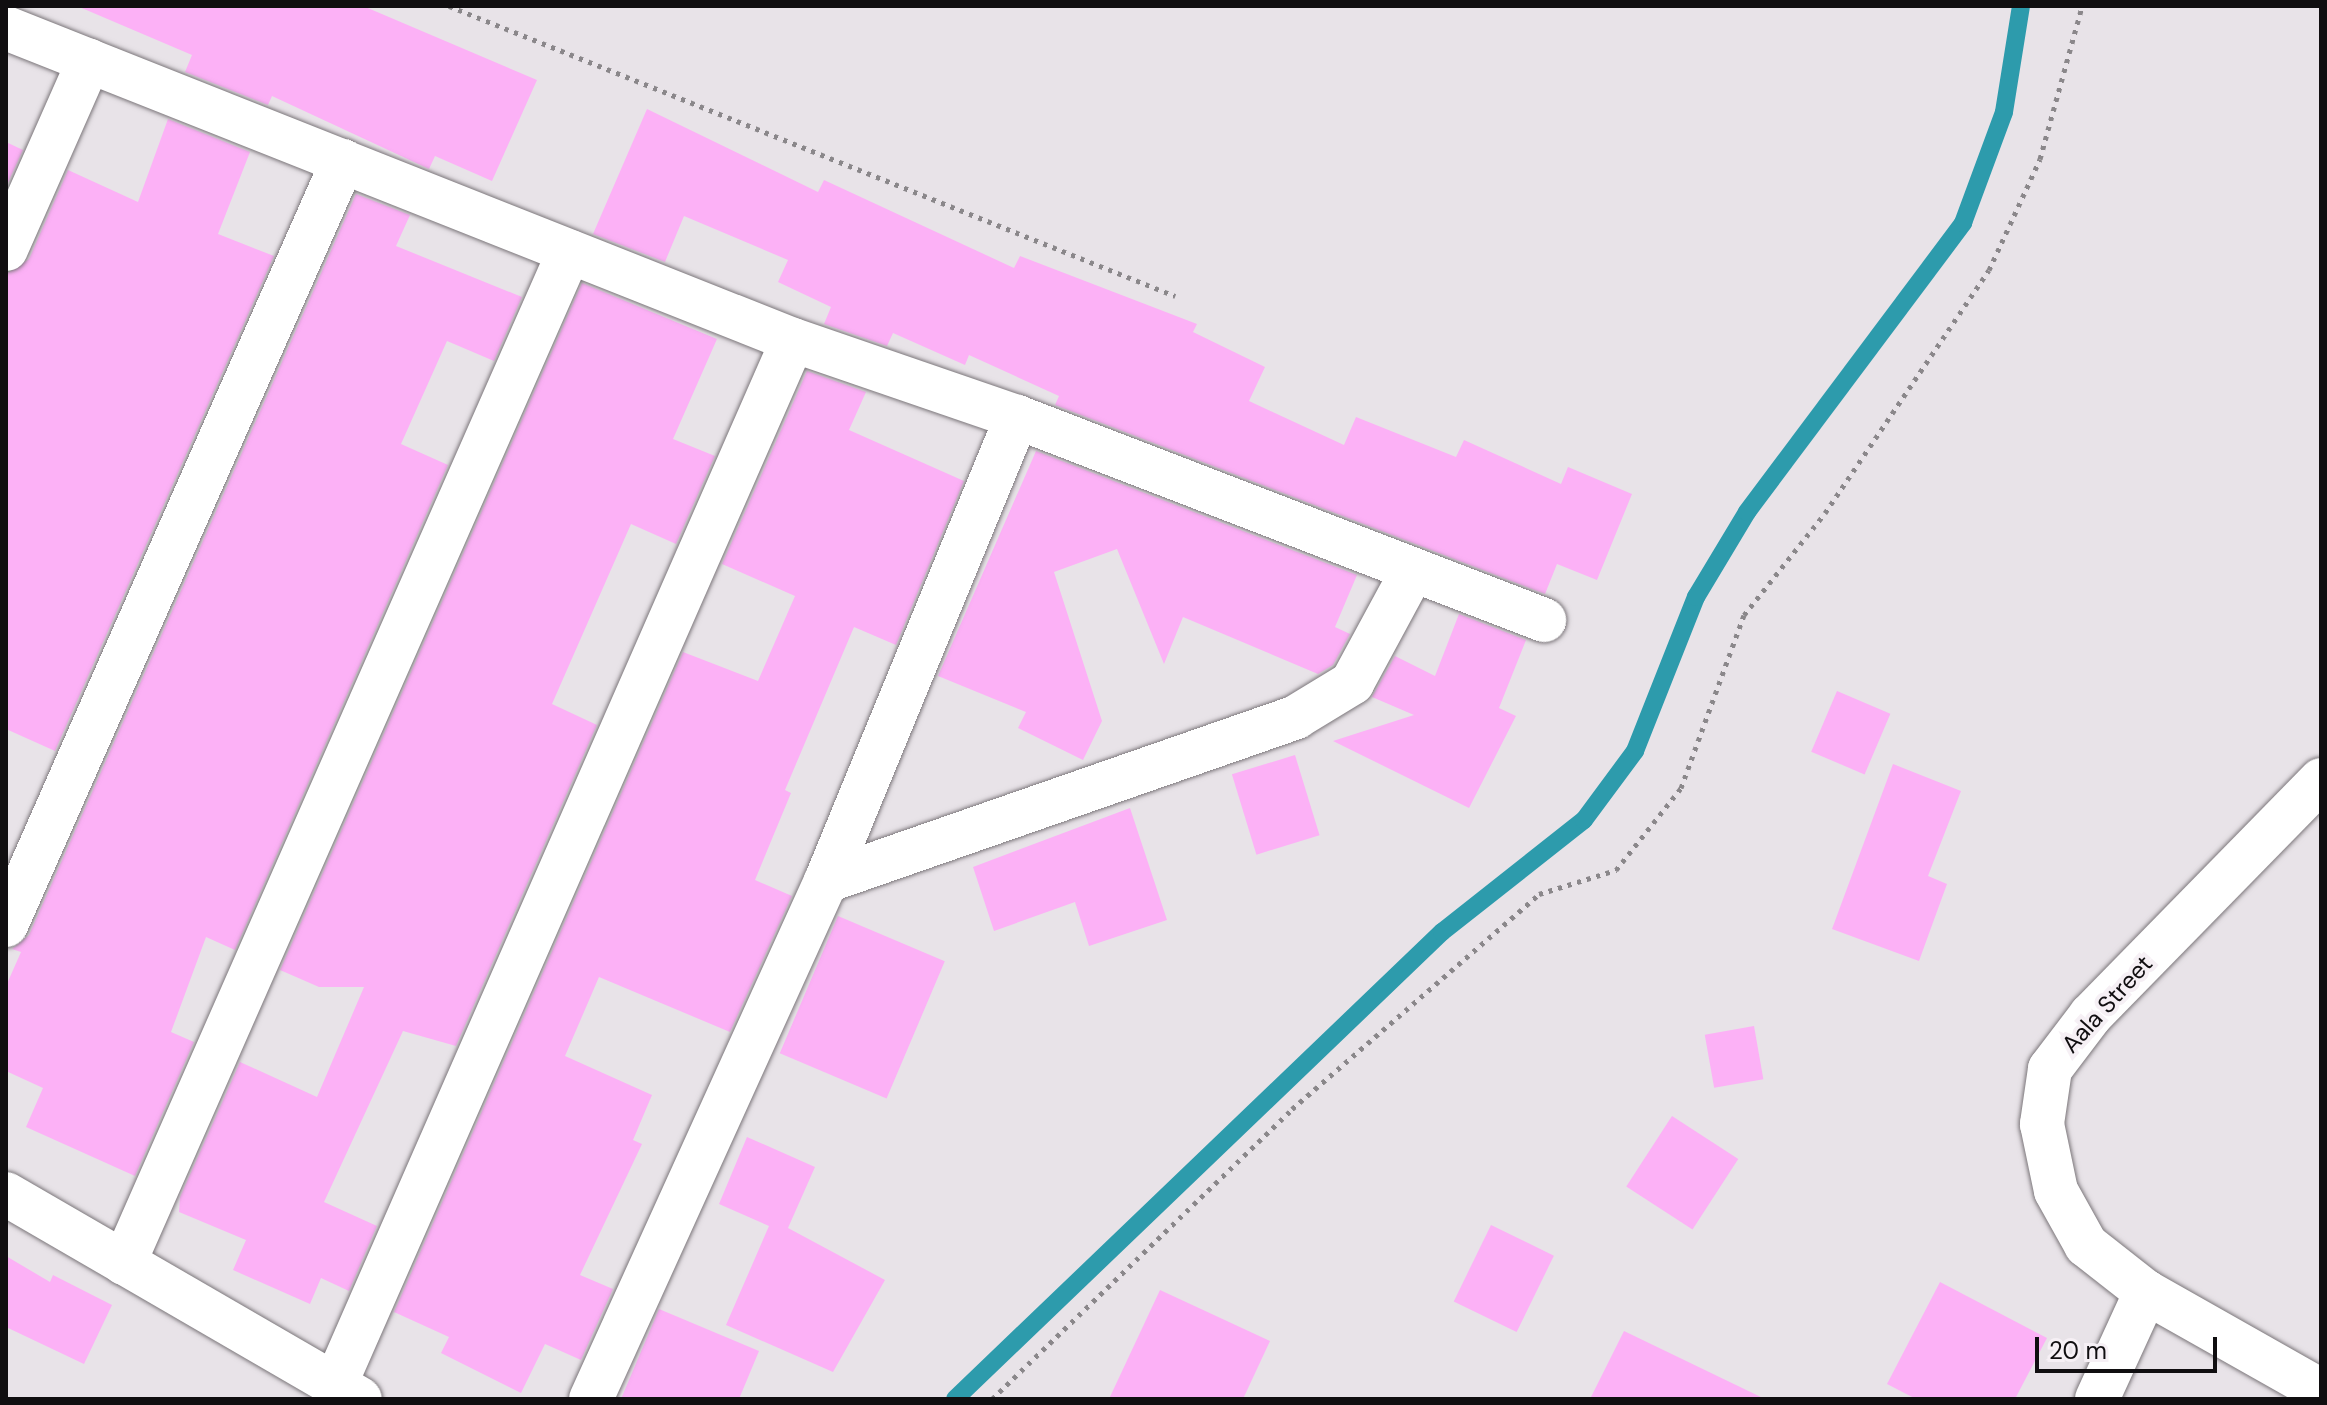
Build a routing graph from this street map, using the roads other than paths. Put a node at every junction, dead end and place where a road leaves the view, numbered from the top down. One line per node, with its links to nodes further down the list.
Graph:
1 (6, 28): 2 (street)
2 (89, 61): 3 (street); 4 (street)
3 (343, 161): 5 (street); 12 (street)
4 (6, 249)
5 (569, 252): 6 (street); 14 (street)
6 (793, 340): 7 (street); 17 (street)
7 (1017, 417): 8 (street); 11 (street)
8 (1413, 570): 9 (street); 11 (street)
9 (1544, 620)
10 (2321, 780): 15 (street, Aala Street)
11 (826, 881): 18 (street)
12 (6, 925)
13 (6, 1194): 14 (street)
14 (124, 1263): 17 (street)
15 (2146, 1292): 16 (street, Aala Street); 19 (street)
16 (2321, 1391)
17 (347, 1393)
18 (591, 1399)
19 (2097, 1399)

